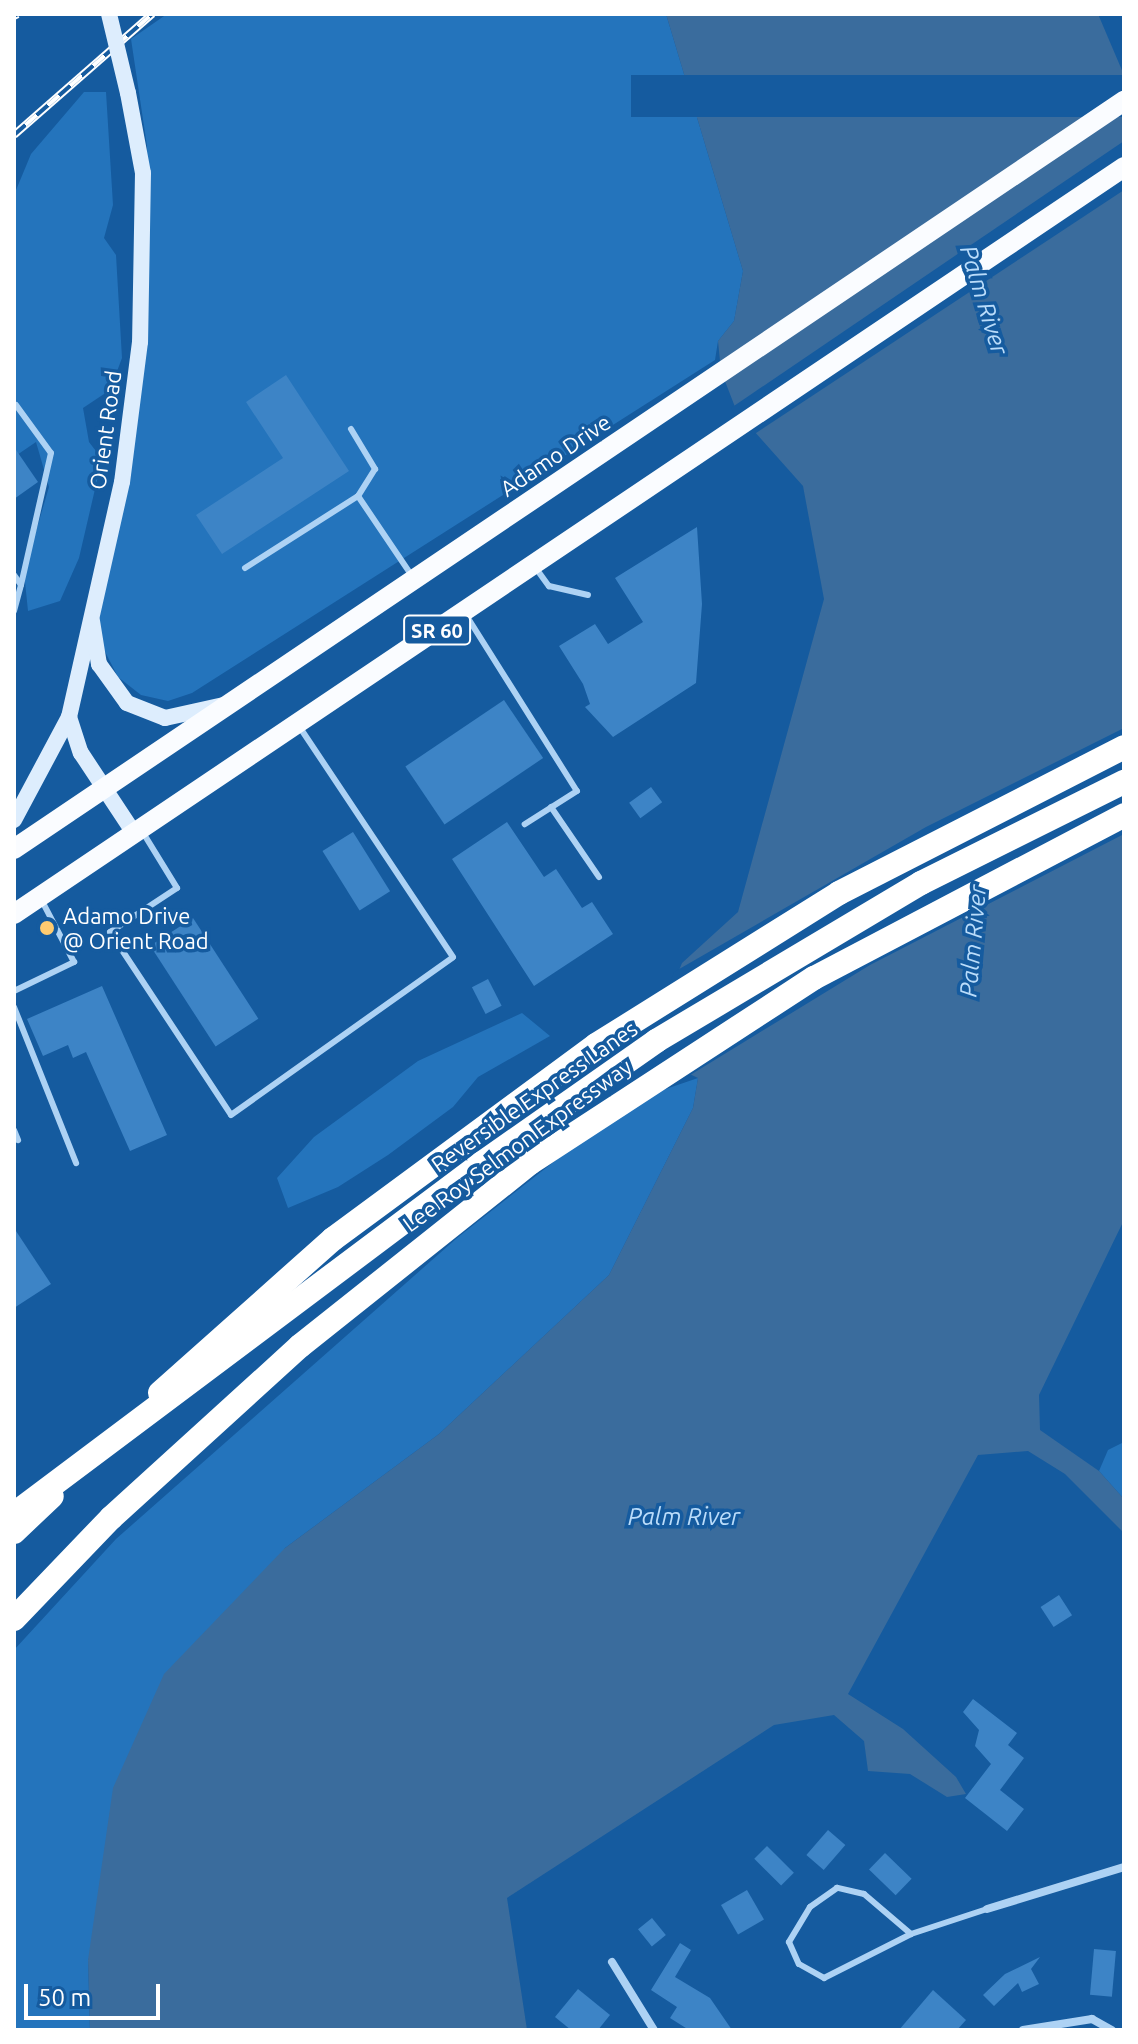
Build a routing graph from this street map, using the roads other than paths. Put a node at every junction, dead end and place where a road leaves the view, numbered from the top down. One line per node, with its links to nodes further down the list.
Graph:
1 (109, 14): 15 (street, Orient Road, bridge)
2 (1124, 101): 10 (main road, Adamo Drive / SR 60)
3 (1124, 167): 7 (main road, SR 60)
4 (16, 405): 11 (lane)
5 (351, 429): 6 (lane)
6 (358, 496): 8 (lane); 10 (lane)
7 (533, 564): 12 (lane); 14 (main road, SR 60)
8 (245, 568)
9 (14, 575): 11 (lane)
10 (414, 579): 16 (main road, Adamo Drive / SR 60)
11 (21, 585): 13 (lane)
12 (588, 595)
13 (14, 611)
14 (464, 612): 18 (main road, SR 60); 22 (lane)
15 (91, 614): 16 (street); 17 (street, Orient Road)
16 (229, 703): 21 (main road, Adamo Drive / SR 60)
17 (69, 717): 21 (street); 24 (street, Orient Road)
18 (297, 723): 26 (main road, SR 60); 26 (lane)
19 (1124, 747): 37 (highway, Lee Roy Selmon Expressway)
20 (1124, 782): 36 (highway, Reversible Express Lanes, bridge)
21 (103, 789): 26 (street); 27 (main road, Adamo Drive / SR 60)
22 (551, 807): 25 (lane); 28 (lane)
23 (1124, 815): 38 (highway, Lee Roy Selmon Expressway)
24 (14, 820)
25 (525, 824)
26 (137, 831): 29 (main road, SR 60)
27 (14, 849)
28 (599, 877)
29 (39, 897): 30 (main road, SR 60); 31 (lane)
30 (14, 914)
31 (14, 991)
32 (14, 1007): 35 (lane)
33 (14, 1130): 34 (lane)
34 (18, 1140)
35 (76, 1163)
36 (14, 1514)
37 (14, 1532)
38 (14, 1619)
39 (1124, 1867): 40 (street)
40 (987, 1909): 41 (lane)
41 (911, 1934): 41 (lane)
42 (612, 1962): 43 (street)
43 (654, 2030)
44 (1023, 2030): 45 (street)
45 (1112, 2030)

